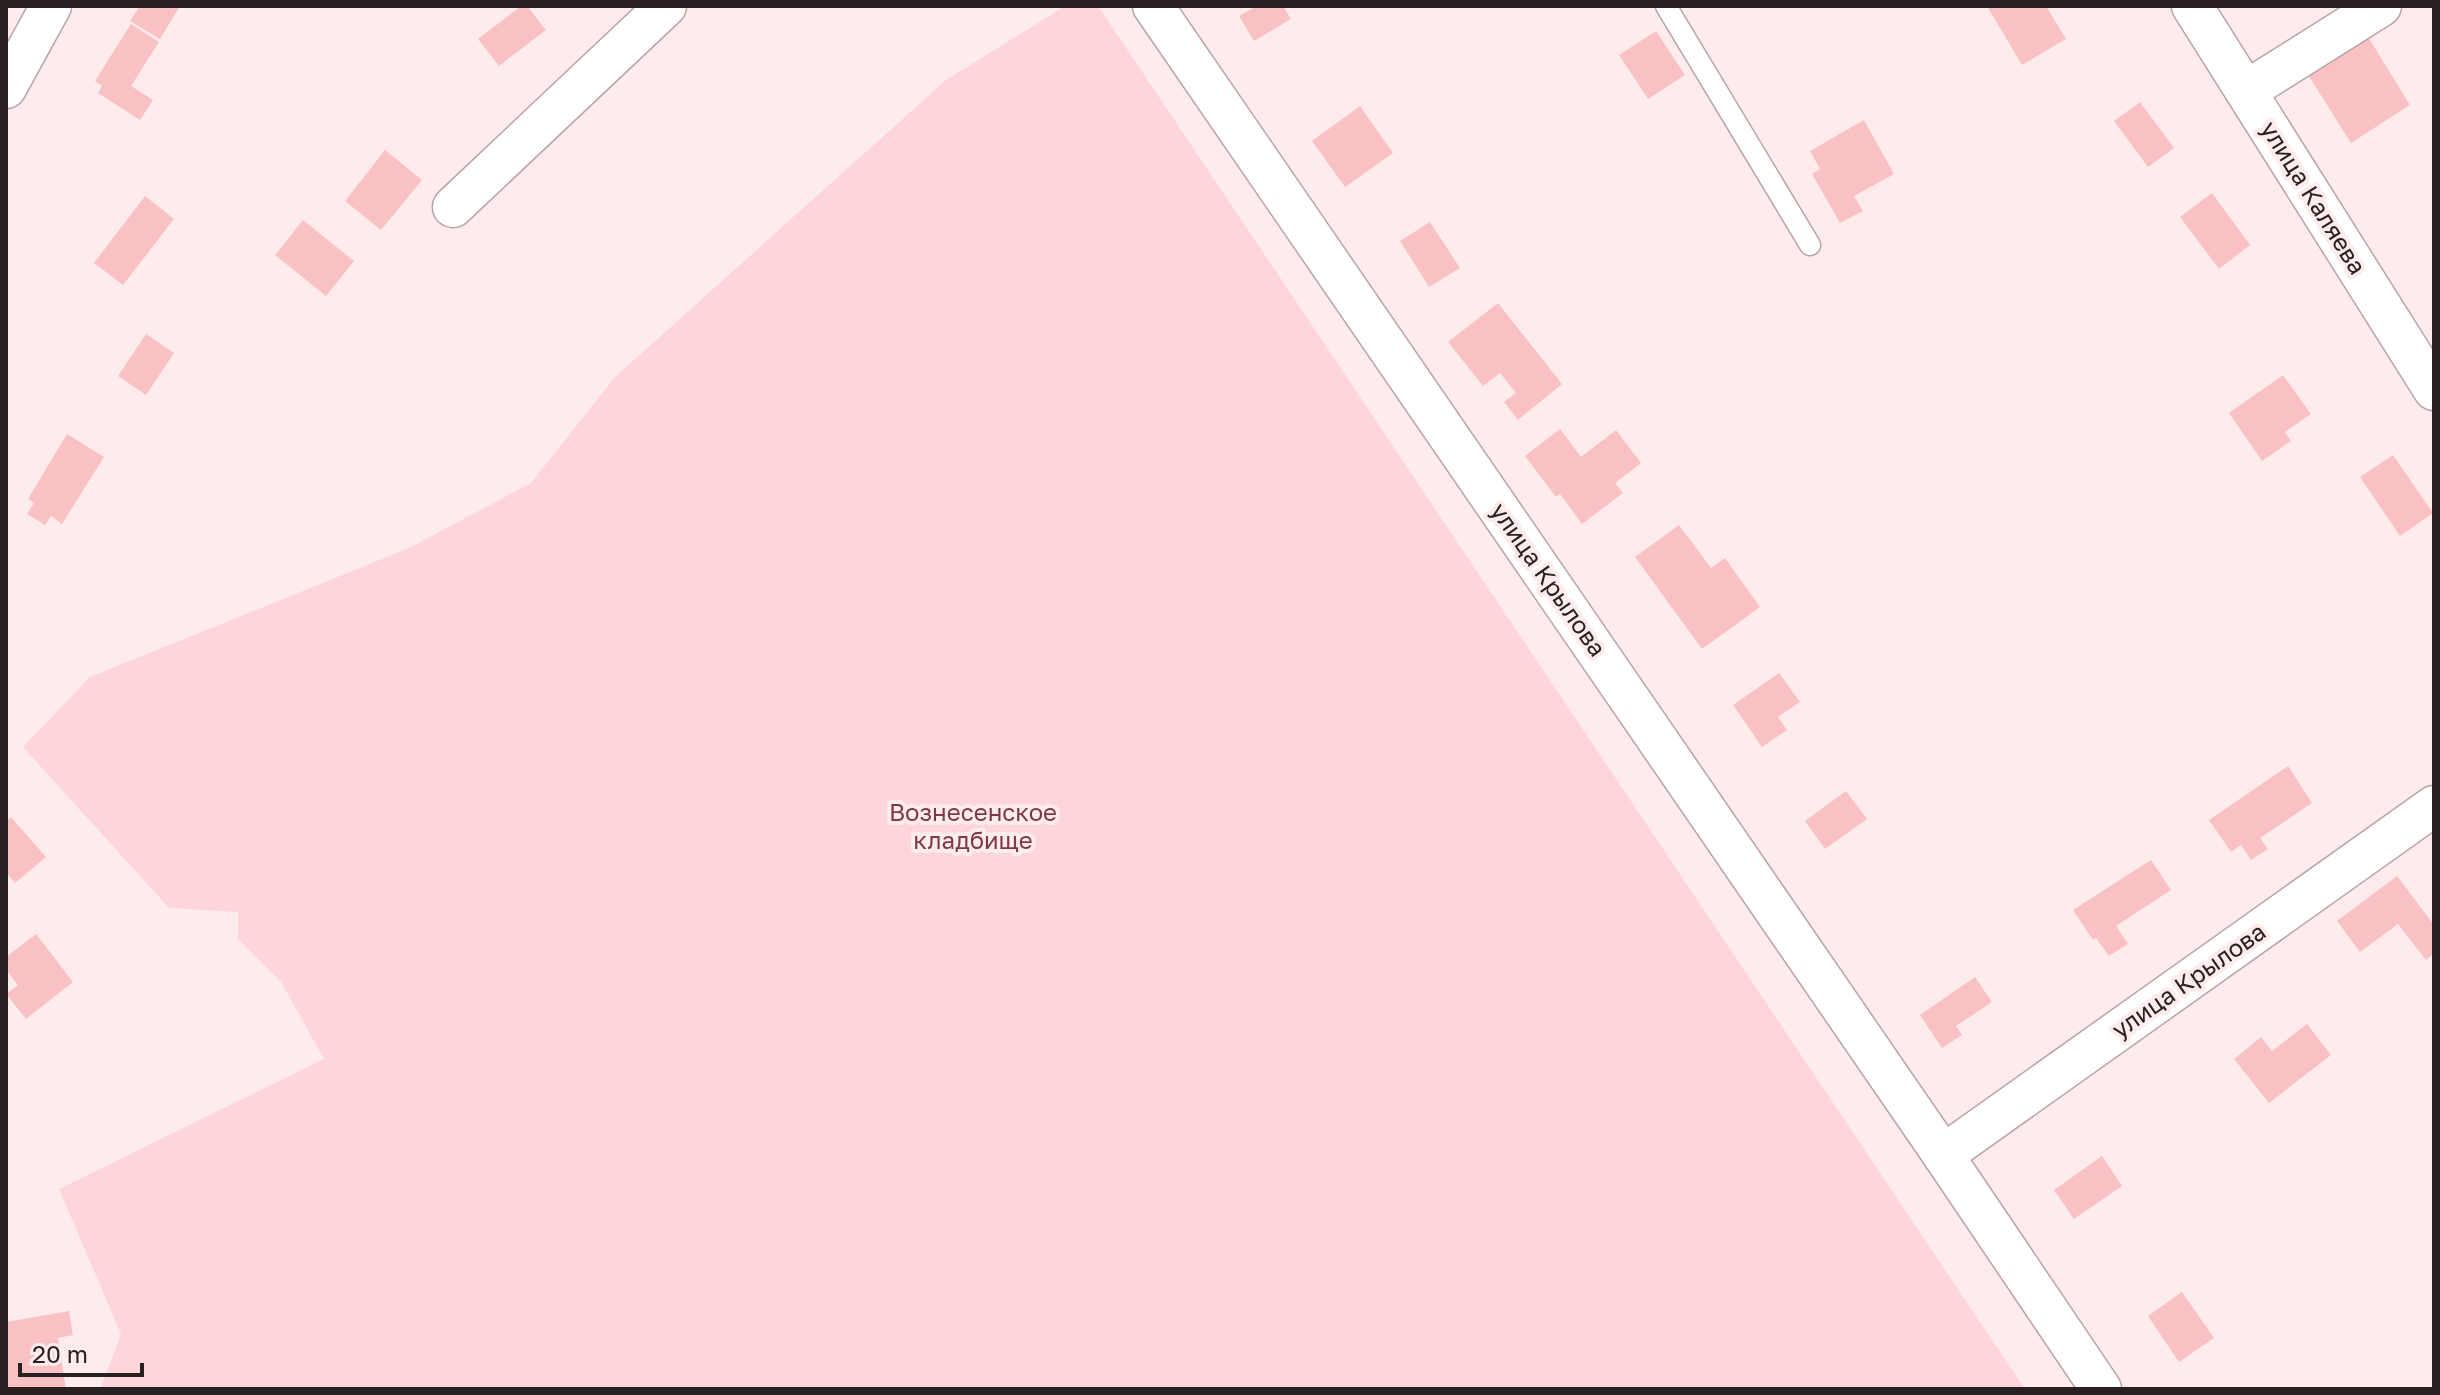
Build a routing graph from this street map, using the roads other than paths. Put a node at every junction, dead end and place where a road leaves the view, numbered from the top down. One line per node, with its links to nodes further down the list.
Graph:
1 (51, 6): 7 (street)
2 (666, 6): 9 (street)
3 (1153, 6): 13 (street, улица Крылова)
4 (1666, 6): 10 (lane)
5 (2192, 6): 8 (street, улица Каляева)
6 (2381, 6): 8 (street)
7 (6, 88)
8 (2246, 91): 11 (street, улица Каляева)
9 (453, 207)
10 (1810, 245)
11 (2434, 390)
12 (2434, 806): 13 (street, улица Крылова)
13 (1943, 1155): 14 (street, улица Крылова)
14 (2101, 1389)

